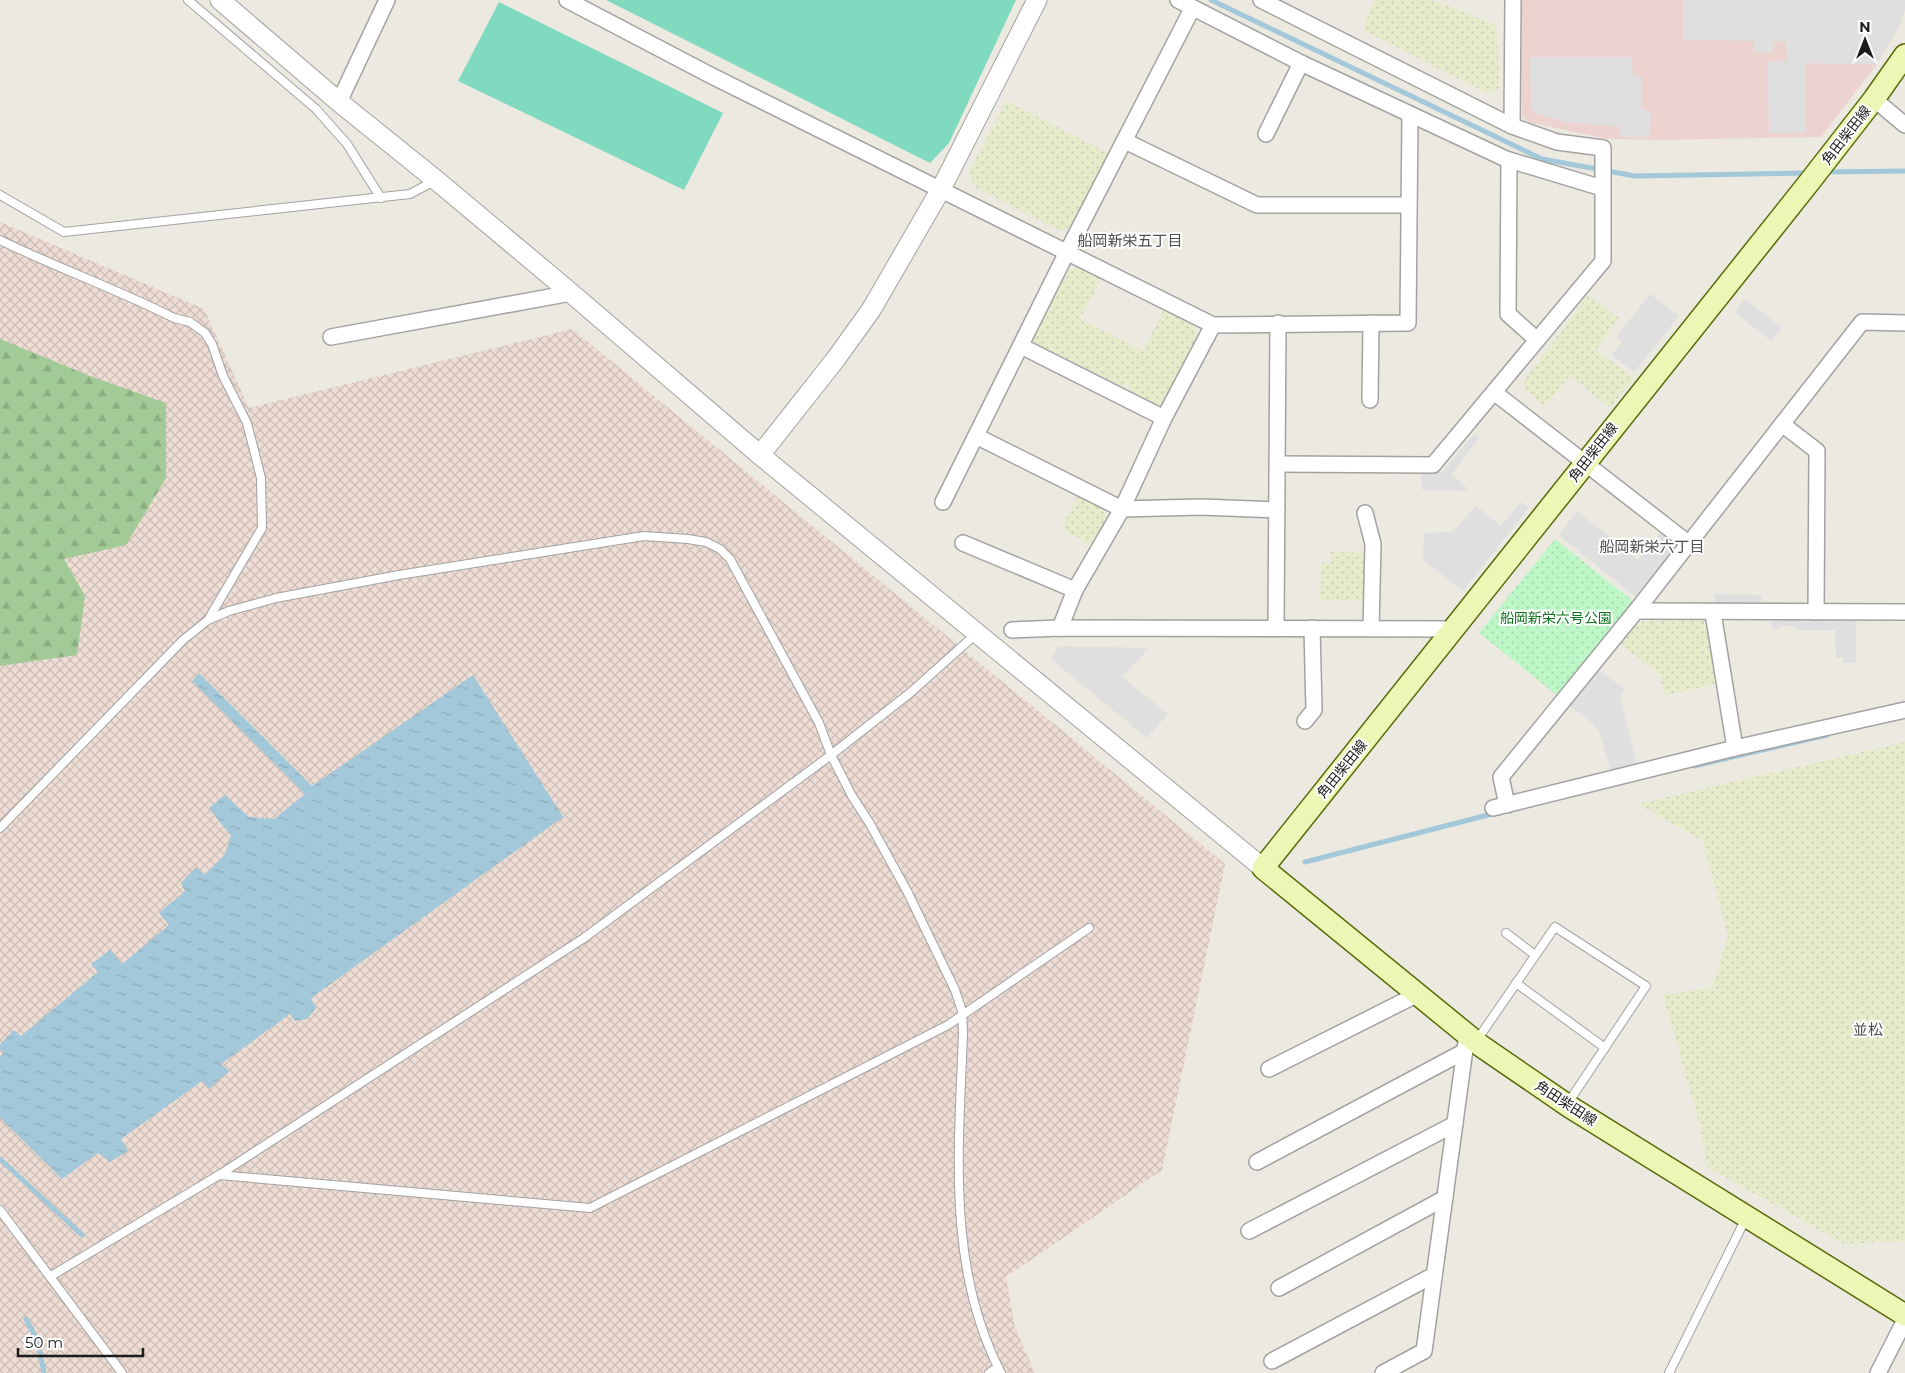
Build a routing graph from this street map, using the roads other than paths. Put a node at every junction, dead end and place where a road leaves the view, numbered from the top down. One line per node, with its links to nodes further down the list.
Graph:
1 (188, 0): 24 (lane)
2 (220, 0): 13 (street)
3 (387, 0): 13 (street)
4 (567, 0): 22 (street)
5 (1036, 0): 22 (street)
6 (1178, 0): 9 (street)
7 (1260, 0): 15 (street)
8 (1513, 0): 15 (street)
9 (1192, 9): 11 (street); 18 (street)
10 (1905, 55): 12 (main road, 角田柴田線)
11 (1301, 63): 14 (street); 17 (street)
12 (1874, 99): 16 (street); 42 (main road, 角田柴田線)
13 (339, 102): 20 (street)
14 (1410, 115): 19 (street); 25 (street)
15 (1512, 126): 21 (street)
16 (1905, 126)
17 (1266, 134)
18 (1125, 141): 25 (street); 27 (street)
19 (1509, 160): 21 (street); 34 (street)
20 (436, 180): 24 (lane); 28 (street)
21 (1602, 185): 34 (street)
22 (942, 189): 27 (street); 41 (street)
23 (0, 195): 24 (lane)
24 (381, 198)
25 (1408, 205): 30 (street)
26 (0, 240): 55 (lane)
27 (1067, 252): 32 (street); 35 (street)
28 (571, 293): 33 (street); 41 (street)
29 (1278, 323): 30 (street); 32 (street); 43 (street)
30 (1371, 323): 37 (street)
31 (1905, 323): 39 (street)
32 (1214, 325): 38 (street)
33 (331, 337)
34 (1537, 340): 36 (street)
35 (1021, 346): 38 (street); 40 (street)
36 (1496, 393): 42 (street); 43 (street)
37 (1370, 400)
38 (1164, 418): 45 (street)
39 (1782, 424): 49 (street); 52 (street)
40 (976, 436): 44 (street); 45 (street)
41 (760, 454): 62 (street)
42 (1584, 463): 49 (street); 60 (main road, 角田柴田線)
43 (1278, 464): 46 (street)
44 (943, 502)
45 (1122, 509): 46 (street); 50 (street)
46 (1277, 510): 57 (street)
47 (1364, 513): 59 (street)
48 (963, 543): 50 (street)
49 (1688, 543): 51 (street)
50 (1075, 590): 56 (street)
51 (1636, 611): 54 (street); 65 (street)
52 (1816, 612): 53 (street); 54 (street)
53 (1905, 612)
54 (1713, 613): 65 (street)
55 (208, 620): 66 (lane); 67 (lane)
56 (1060, 628): 57 (street); 61 (street)
57 (1276, 628): 58 (street)
58 (1312, 628): 59 (street); 64 (street)
59 (1371, 628): 60 (street)
60 (1454, 629): 68 (main road, 角田柴田線)
61 (1012, 630)
62 (978, 632): 66 (lane); 68 (street)
63 (1905, 710): 65 (street)
64 (1306, 721)
65 (1735, 748)
66 (831, 755): 74 (lane); 81 (lane)
67 (0, 828)
68 (1263, 868): 73 (main road, 角田柴田線)
69 (1089, 928): 74 (lane)
70 (1506, 933): 71 (lane)
71 (1536, 955): 72 (lane); 76 (lane)
72 (1516, 983): 75 (lane); 76 (lane)
73 (1418, 994): 75 (main road, 角田柴田線); 77 (street)
74 (962, 1016): 81 (lane); 92 (lane)
75 (1469, 1042): 78 (main road, 角田柴田線); 79 (street); 80 (street)
76 (1605, 1048): 78 (lane)
77 (1268, 1069)
78 (1566, 1104): 84 (main road, 角田柴田線)
79 (1455, 1124): 82 (street); 85 (street)
80 (1257, 1162)
81 (219, 1175): 87 (lane)
82 (1444, 1198): 86 (street); 88 (street)
83 (0, 1210): 87 (lane)
84 (1747, 1216): 89 (main road, 角田柴田線); 96 (lane)
85 (1249, 1231)
86 (1434, 1275): 91 (street); 95 (street)
87 (51, 1276): 93 (lane)
88 (1279, 1288)
89 (1905, 1315)
90 (1905, 1320): 97 (street)
91 (1272, 1361)
92 (1000, 1370): 94 (lane)
93 (122, 1373)
94 (989, 1373)
95 (1383, 1373)
96 (1669, 1373)
97 (1878, 1373)

